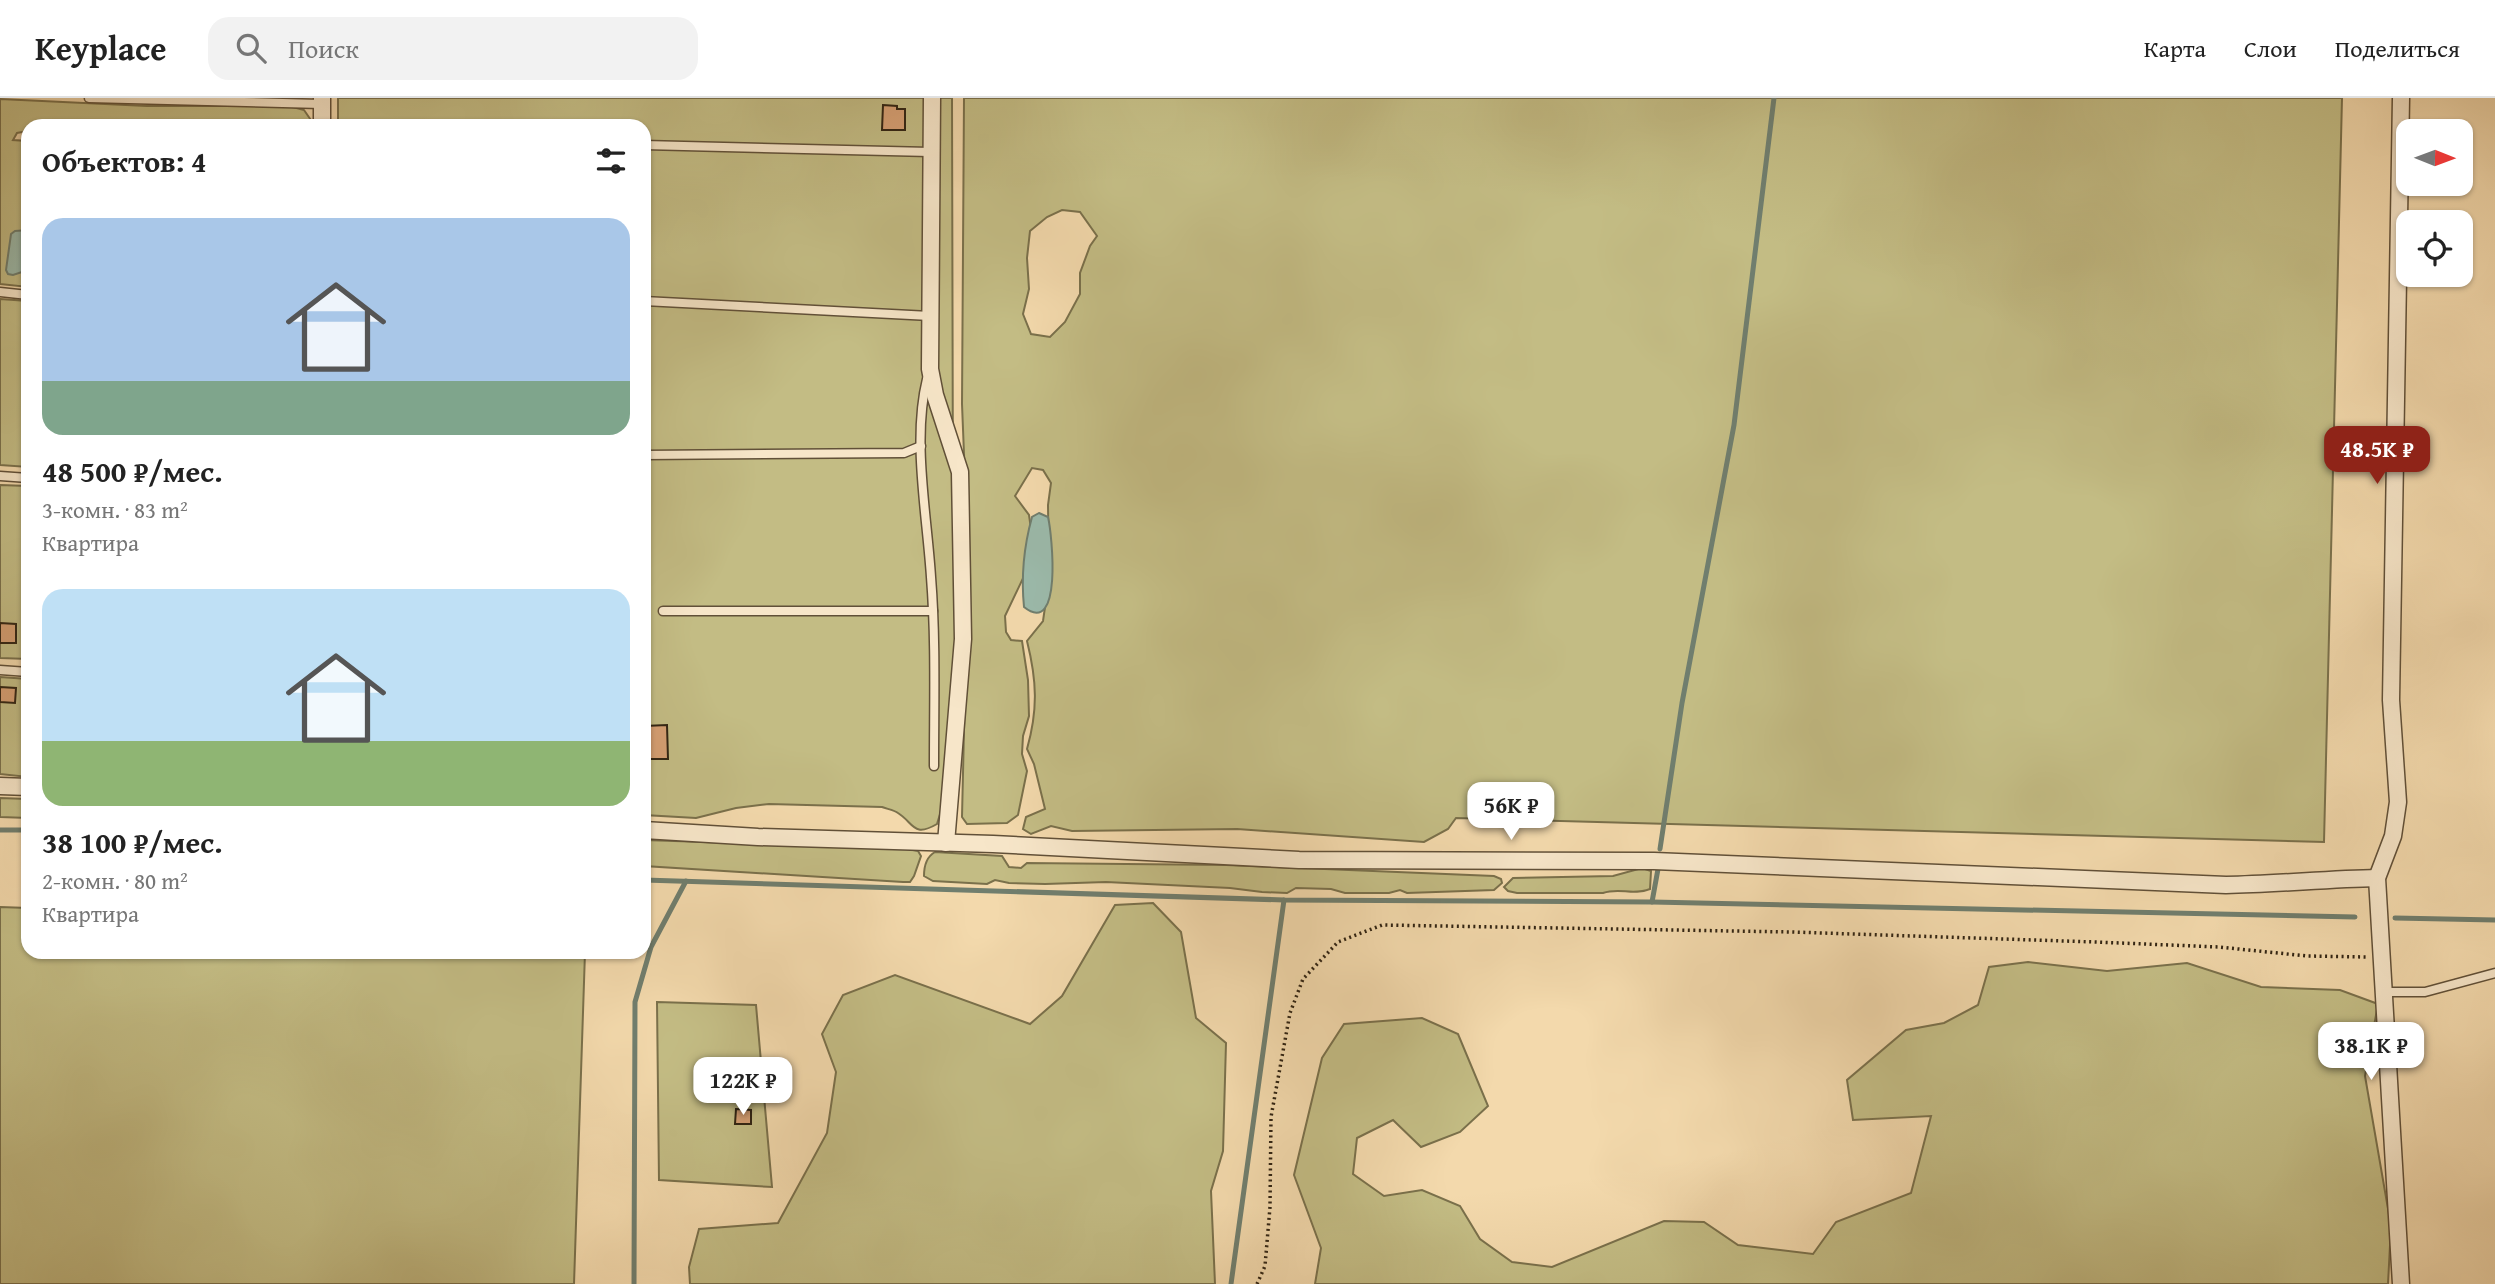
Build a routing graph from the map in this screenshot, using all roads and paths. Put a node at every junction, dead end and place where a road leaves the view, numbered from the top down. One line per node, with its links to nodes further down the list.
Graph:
1 (89, 98): 4 (lane)
2 (932, 98): 7 (street)
3 (2402, 98): 26 (street)
4 (321, 101): 5 (street)
5 (322, 119)
6 (651, 145): 7 (lane)
7 (930, 152): 11 (street)
8 (0, 292): 9 (lane)
9 (21, 294)
10 (651, 301): 11 (lane)
11 (930, 316): 12 (street)
12 (930, 369): 13 (lane); 25 (street)
13 (921, 446): 14 (lane); 18 (lane)
14 (651, 455)
15 (0, 476): 16 (lane)
16 (21, 478)
17 (663, 611): 18 (lane)
18 (933, 611): 21 (lane)
19 (0, 670): 20 (lane)
20 (21, 672)
21 (934, 766)
22 (0, 786): 23 (street)
23 (21, 787)
24 (651, 830): 25 (street)
25 (946, 843): 26 (street)
26 (2378, 878): 27 (street)
27 (2382, 957): 29 (street); 30 (path)
28 (2495, 973): 29 (lane)
29 (2384, 992): 31 (street)
30 (1257, 1284)
31 (2401, 1284)

